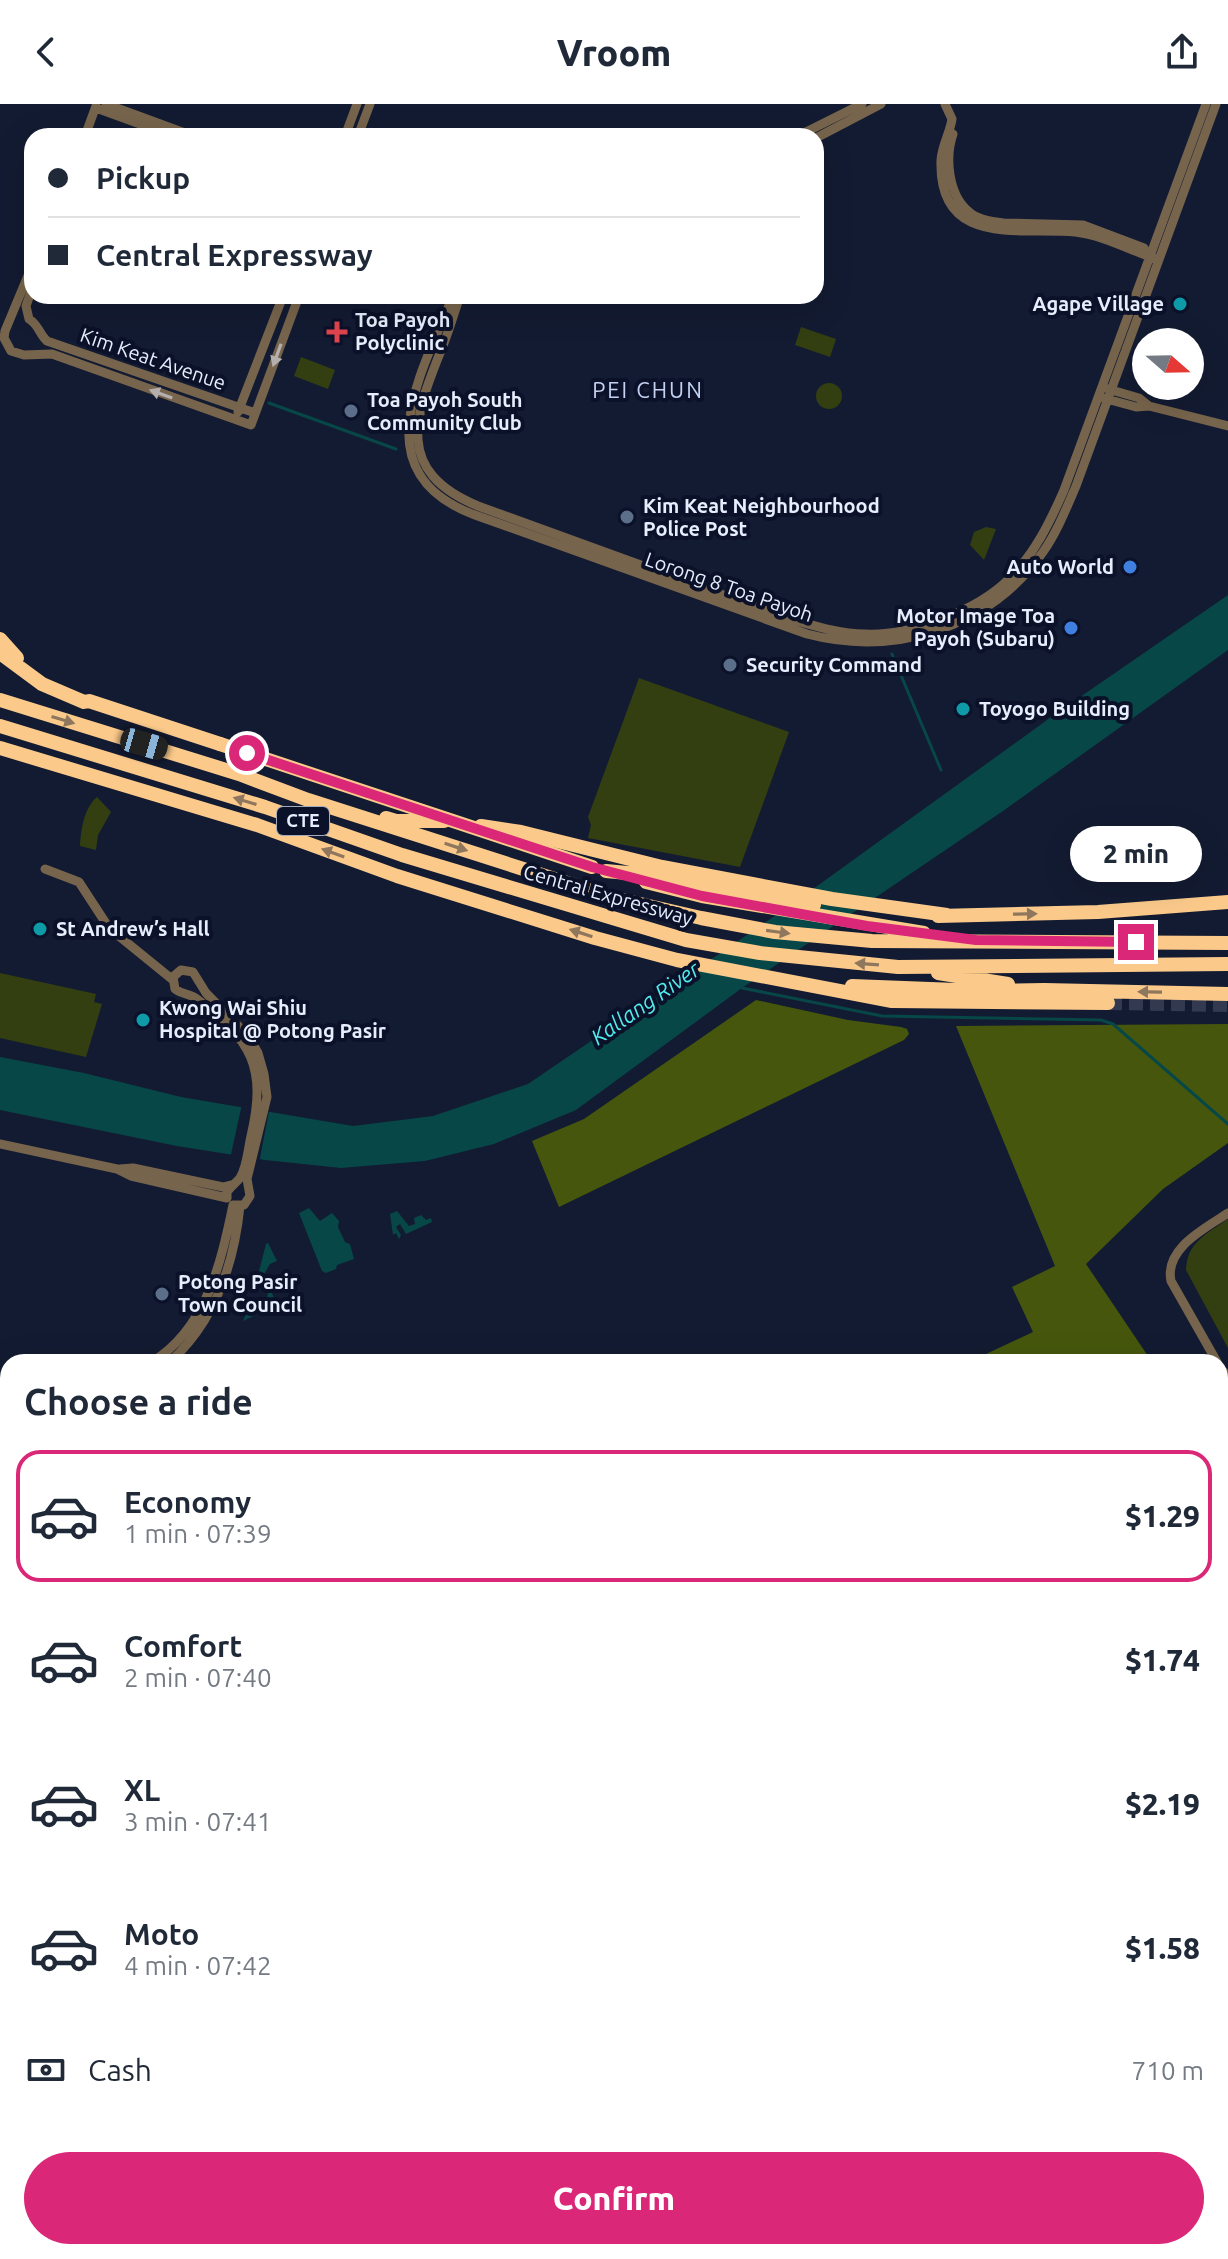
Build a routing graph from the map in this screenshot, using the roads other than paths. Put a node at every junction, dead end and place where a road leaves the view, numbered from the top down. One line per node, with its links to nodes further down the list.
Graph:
1 (106, 104): 13 (street)
2 (357, 104): 14 (street)
3 (370, 104): 15 (street)
4 (862, 104): 16 (street)
5 (881, 104): 17 (street)
6 (945, 104): 18 (street)
7 (952, 104): 18 (street)
8 (1206, 104): 18 (street, Lorong 8 Toa Payoh)
9 (1216, 104): 18 (street, Lorong 8 Toa Payoh)
10 (96, 106): 11 (street); 12 (street)
11 (88, 128)
12 (152, 128)
13 (171, 128)
14 (348, 128)
15 (361, 128)
16 (814, 128)
17 (824, 134)
18 (1156, 256): 29 (street, Lorong 8 Toa Payoh)
19 (24, 287): 26 (street)
20 (27, 304): 25 (street)
21 (280, 304): 30 (street)
22 (296, 304): 31 (street, one-way to 31)
23 (450, 304): 29 (street, Lorong 8 Toa Payoh)
24 (457, 304): 29 (street, Lorong 8 Toa Payoh)
25 (29, 319): 26 (street); 27 (street, Kim Keat Avenue)
26 (9, 325): 28 (street, Kim Keat Avenue)
27 (41, 335): 28 (street); 30 (street, Kim Keat Avenue)
28 (31, 353): 32 (street, Kim Keat Avenue, one-way to 28)
29 (1105, 394): 33 (street)
30 (240, 409): 31 (street, Kim Keat Avenue); 32 (street)
31 (255, 413): 32 (street)
32 (235, 420)
33 (1228, 426)
34 (0, 639): 37 (highway)
35 (0, 653): 37 (highway)
36 (0, 700): 40 (highway, Central Expressway / CTE, one-way to 40)
37 (89, 701): 42 (highway, bridge)
38 (0, 726): 47 (highway, Central Expressway / CTE, one-way to 38)
39 (0, 748): 50 (highway, one-way to 39)
40 (308, 800): 42 (highway); 44 (highway, Central Expressway / CTE, one-way to 44)
41 (45, 869): 48 (street)
42 (705, 885): 43 (highway, one-way to 43); 44 (highway)
43 (1228, 902)
44 (976, 940): 45 (highway, Central Expressway / CTE)
45 (1228, 943)
46 (1228, 964): 47 (highway, Central Expressway / CTE)
47 (898, 967): 51 (highway)
48 (173, 980): 49 (street); 52 (street)
49 (198, 981): 52 (street); 55 (street)
50 (799, 982): 51 (highway); 54 (highway)
51 (1044, 990): 53 (highway, one-way to 51)
52 (190, 993): 55 (street)
53 (1228, 994)
54 (1108, 1003)
55 (263, 1097): 58 (street)
56 (0, 1144): 57 (street)
57 (117, 1169): 58 (street); 59 (street)
58 (240, 1182): 59 (street); 59 (street)
59 (234, 1203): 61 (street); 62 (street)
60 (1228, 1213): 63 (street)
61 (163, 1354)
62 (178, 1354)
63 (1212, 1354)

